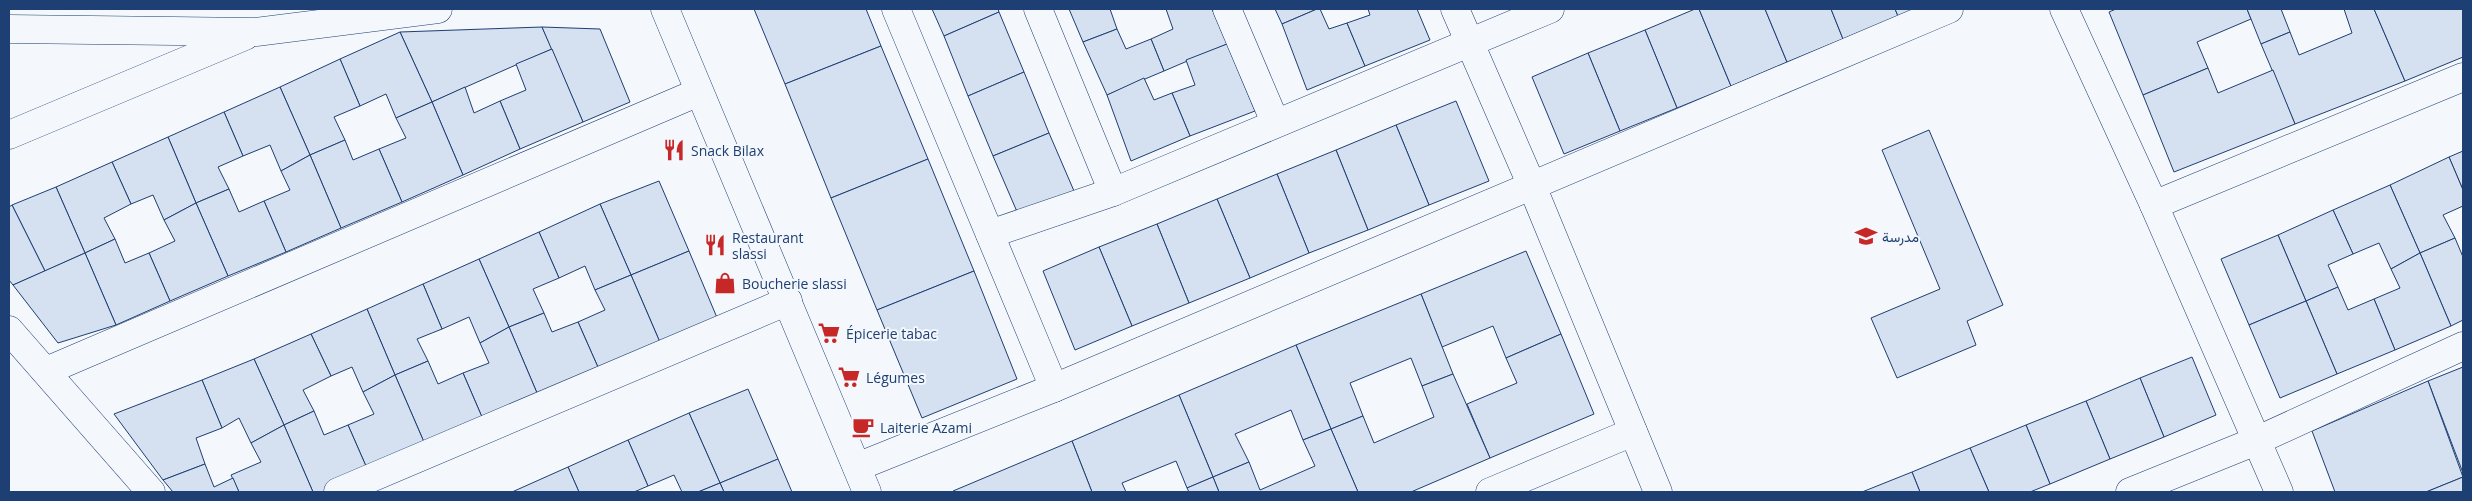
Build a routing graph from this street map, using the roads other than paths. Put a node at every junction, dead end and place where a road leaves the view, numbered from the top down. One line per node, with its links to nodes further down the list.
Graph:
1 (438, 9): 11 (street)
2 (665, 9): 14 (street)
3 (896, 9): 20 (street)
4 (1038, 9): 18 (street)
5 (1227, 9): 15 (street)
6 (1455, 9): 12 (street)
7 (1550, 9): 12 (street)
8 (1949, 9): 17 (street)
9 (2064, 9): 19 (street)
10 (9, 29): 11 (street)
11 (256, 32): 16 (street)
12 (1469, 42): 15 (street); 17 (street)
13 (2463, 77): 19 (street)
14 (699, 92): 21 (street); 24 (street)
15 (1275, 122): 18 (street)
16 (9, 135)
17 (1532, 186): 25 (street); 26 (street)
18 (1113, 192): 20 (street)
19 (2154, 205): 27 (street)
20 (990, 234): 25 (street)
21 (788, 301): 28 (street); 30 (street)
22 (9, 330): 24 (street)
23 (2463, 346): 27 (street)
24 (46, 371): 29 (street)
25 (1054, 388): 28 (street)
26 (1633, 432): 32 (street); 33 (street)
27 (2256, 441): 34 (street); 35 (street)
28 (857, 467): 31 (street)
29 (151, 492)
30 (338, 492)
31 (867, 492)
32 (1490, 492)
33 (1658, 492)
34 (2130, 492)
35 (2279, 492)

